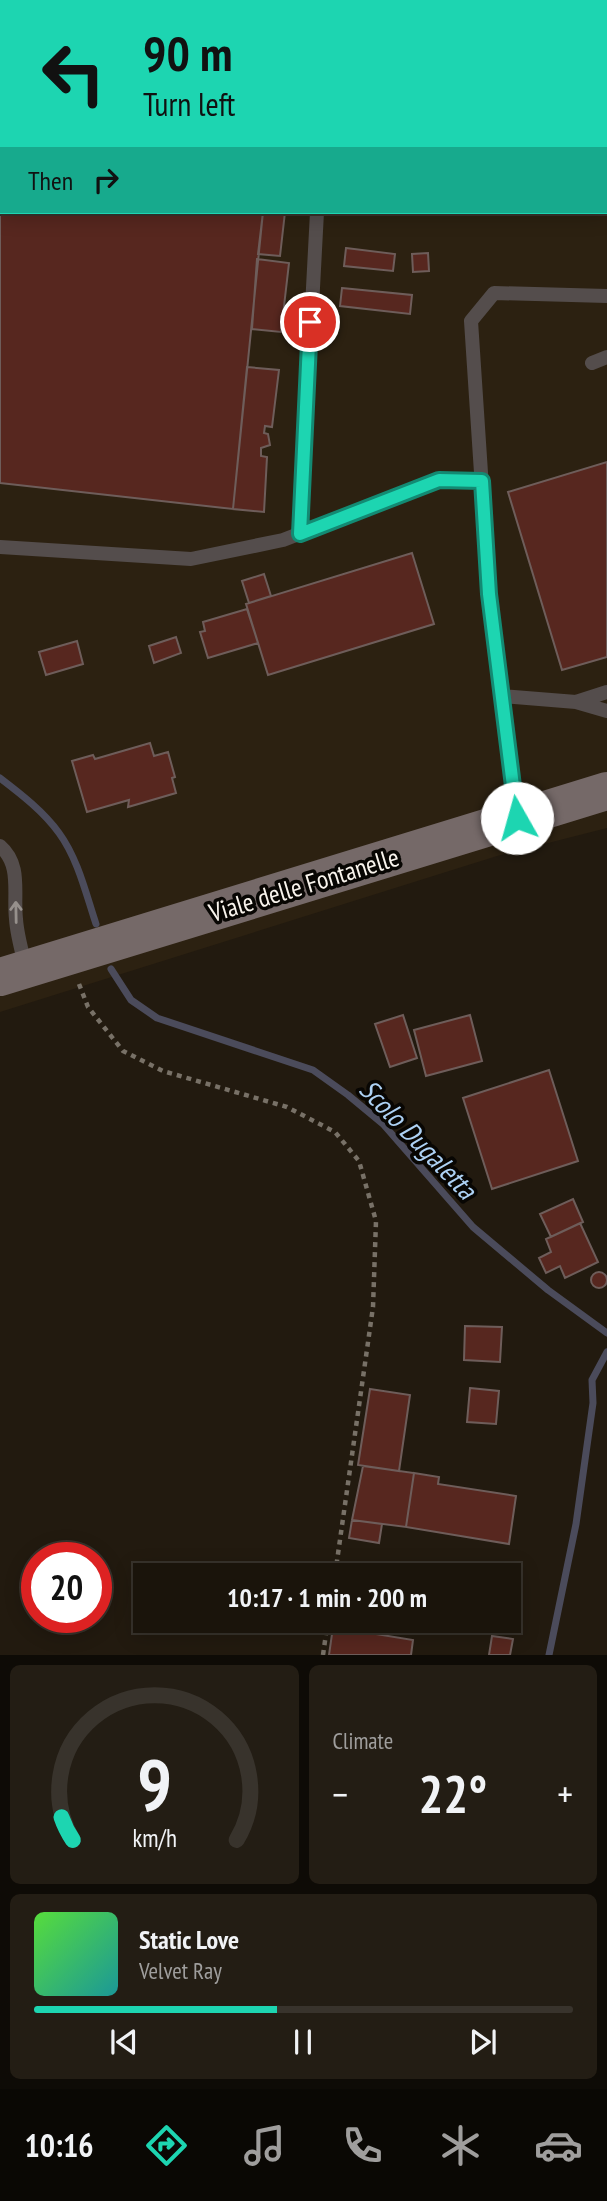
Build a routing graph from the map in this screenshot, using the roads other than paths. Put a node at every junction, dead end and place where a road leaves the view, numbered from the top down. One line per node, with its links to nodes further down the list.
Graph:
1 (317, 214): 6 (lane)
2 (607, 296): 5 (lane)
3 (607, 357): 4 (lane)
4 (592, 363)
5 (482, 481): 6 (lane); 9 (lane)
6 (300, 534): 7 (lane)
7 (0, 547)
8 (607, 692): 10 (lane)
9 (502, 696): 10 (lane); 13 (lane)
10 (576, 702): 11 (lane)
11 (607, 711)
12 (607, 791): 13 (main road, Viale delle Fontanelle)
13 (517, 818): 15 (main road, Viale delle Fontanelle)
14 (0, 846): 15 (lane, one-way to 14)
15 (15, 963)

